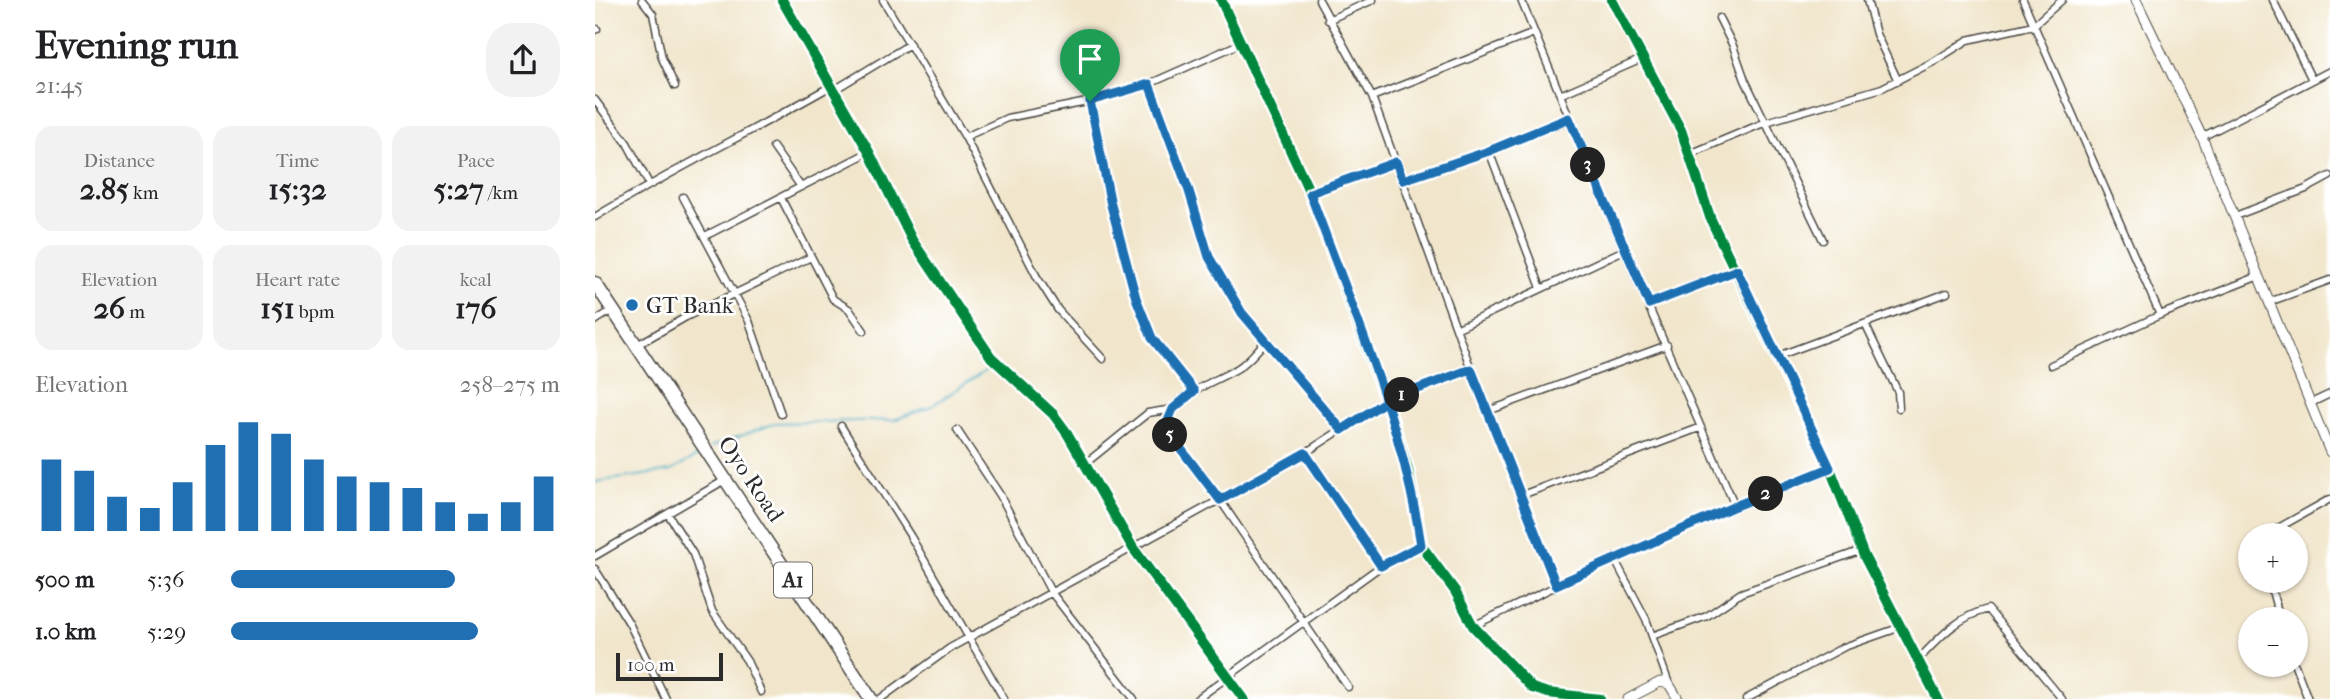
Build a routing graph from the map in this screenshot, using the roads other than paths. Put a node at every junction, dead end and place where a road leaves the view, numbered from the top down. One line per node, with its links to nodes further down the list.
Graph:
1 (642, 0): 25 (street)
2 (782, 0): 26 (street)
3 (883, 0): 18 (street)
4 (1221, 0): 19 (street)
5 (1319, 0): 15 (street)
6 (1373, 0): 15 (street)
7 (1521, 0): 17 (street)
8 (1612, 0): 20 (street)
9 (1867, 0): 23 (street)
10 (2023, 0): 16 (street)
11 (2062, 0): 16 (street)
12 (2136, 0): 33 (street)
13 (2273, 0): 22 (street)
14 (1719, 19): 32 (street)
15 (1328, 20): 28 (street)
16 (2034, 24): 23 (street); 63 (street)
17 (1534, 33): 27 (street); 28 (street)
18 (910, 44): 26 (street); 34 (street)
19 (1239, 44): 24 (street); 44 (street)
20 (1642, 59): 27 (street); 38 (street)
21 (2330, 71): 22 (street)
22 (2312, 80): 33 (street)
23 (1898, 81): 32 (street)
24 (1149, 84): 30 (street); 68 (street)
25 (675, 86)
26 (833, 88): 37 (street); 42 (street)
27 (1562, 94): 31 (street)
28 (1371, 97): 39 (street)
29 (595, 100): 42 (street)
30 (1090, 101): 34 (street); 75 (street)
31 (1569, 118): 36 (street); 51 (street)
32 (1766, 122): 38 (street); 50 (street)
33 (2202, 136): 47 (street)
34 (965, 137): 72 (street)
35 (773, 147): 43 (street)
36 (1489, 151): 41 (street); 57 (street)
37 (869, 152): 43 (street); 89 (street)
38 (1690, 154): 53 (street)
39 (1396, 162): 41 (street); 44 (street)
40 (2330, 176): 47 (street)
41 (1403, 180): 66 (street)
42 (649, 184): 48 (street)
43 (801, 187): 46 (street)
44 (1310, 193): 77 (street)
45 (683, 197): 49 (street)
46 (781, 198): 49 (street); 52 (street)
47 (2235, 216): 54 (street)
48 (595, 217)
49 (705, 236): 59 (street)
50 (1823, 240)
51 (1624, 250): 57 (street); 61 (street)
52 (809, 258): 59 (street); 67 (street)
53 (1737, 270): 61 (street); 71 (street)
54 (2259, 276): 60 (street); 63 (street)
55 (2330, 280): 60 (street)
56 (595, 283): 62 (highway, Oyo Road / A1)
57 (1541, 288): 66 (street)
58 (1947, 293): 65 (street)
59 (734, 294): 69 (street); 82 (street)
60 (2269, 303): 78 (street)
61 (1649, 304): 70 (street)
62 (614, 309): 64 (street); 69 (highway, Oyo Road / A1)
63 (2160, 315): 73 (street)
64 (595, 321)
65 (1865, 324): 71 (street); 79 (street)
66 (1458, 328): 74 (street)
67 (864, 331)
68 (1266, 341): 75 (street); 86 (street)
69 (637, 345): 91 (highway, Oyo Road / A1)
70 (1667, 345): 81 (street); 84 (street)
71 (1778, 356): 90 (street)
72 (1103, 359)
73 (2051, 365)
74 (1471, 369): 77 (street); 81 (street)
75 (1194, 391): 80 (street)
76 (2330, 394): 78 (street)
77 (1386, 401): 86 (street); 98 (street)
78 (2311, 403): 87 (street)
79 (1899, 408)
80 (1173, 409): 89 (street); 94 (street)
81 (1487, 411): 92 (street)
82 (781, 414)
83 (841, 426): 111 (street)
84 (1699, 428): 92 (street); 95 (street)
85 (957, 430): 106 (street)
86 (1342, 430): 88 (street)
87 (2330, 452)
88 (1305, 453): 94 (street); 103 (street)
89 (1086, 463): 99 (street)
90 (1830, 468): 95 (street); 100 (street)
91 (726, 479): 96 (street); 120 (highway, Oyo Road / A1)
92 (1522, 495): 105 (street)
93 (2330, 499): 97 (street)
94 (1220, 500): 99 (street); 107 (street)
95 (1735, 506): 102 (street)
96 (668, 514): 101 (street); 118 (street)
97 (2287, 523)
98 (1421, 545): 103 (street); 108 (street)
99 (1133, 548): 106 (street); 113 (street)
100 (1862, 550): 109 (street); 110 (street)
101 (595, 556)
102 (1614, 558): 105 (street); 110 (street)
103 (1381, 566): 107 (street)
104 (595, 569): 119 (street)
105 (1556, 585): 108 (street)
106 (1051, 592): 111 (street); 123 (street)
107 (1301, 622): 113 (street); 116 (street)
108 (1473, 626): 117 (street)
109 (1901, 627): 112 (street); 130 (street)
110 (1652, 636): 115 (street)
111 (969, 639): 121 (street); 122 (street)
112 (1918, 660): 131 (street); 132 (street)
113 (1224, 676): 124 (street); 125 (street)
114 (2300, 677): 133 (street)
115 (1669, 684): 128 (street); 129 (street)
116 (1348, 687)
117 (1531, 688): 126 (street); 127 (street)
118 (761, 692)
119 (666, 699)
120 (871, 699)
121 (880, 699)
122 (1004, 699)
123 (1134, 699)
124 (1197, 699)
125 (1244, 699)
126 (1546, 699)
127 (1600, 699)
128 (1628, 699)
129 (1678, 699)
130 (1746, 699)
131 (1938, 699)
132 (2062, 699)
133 (2308, 699)

